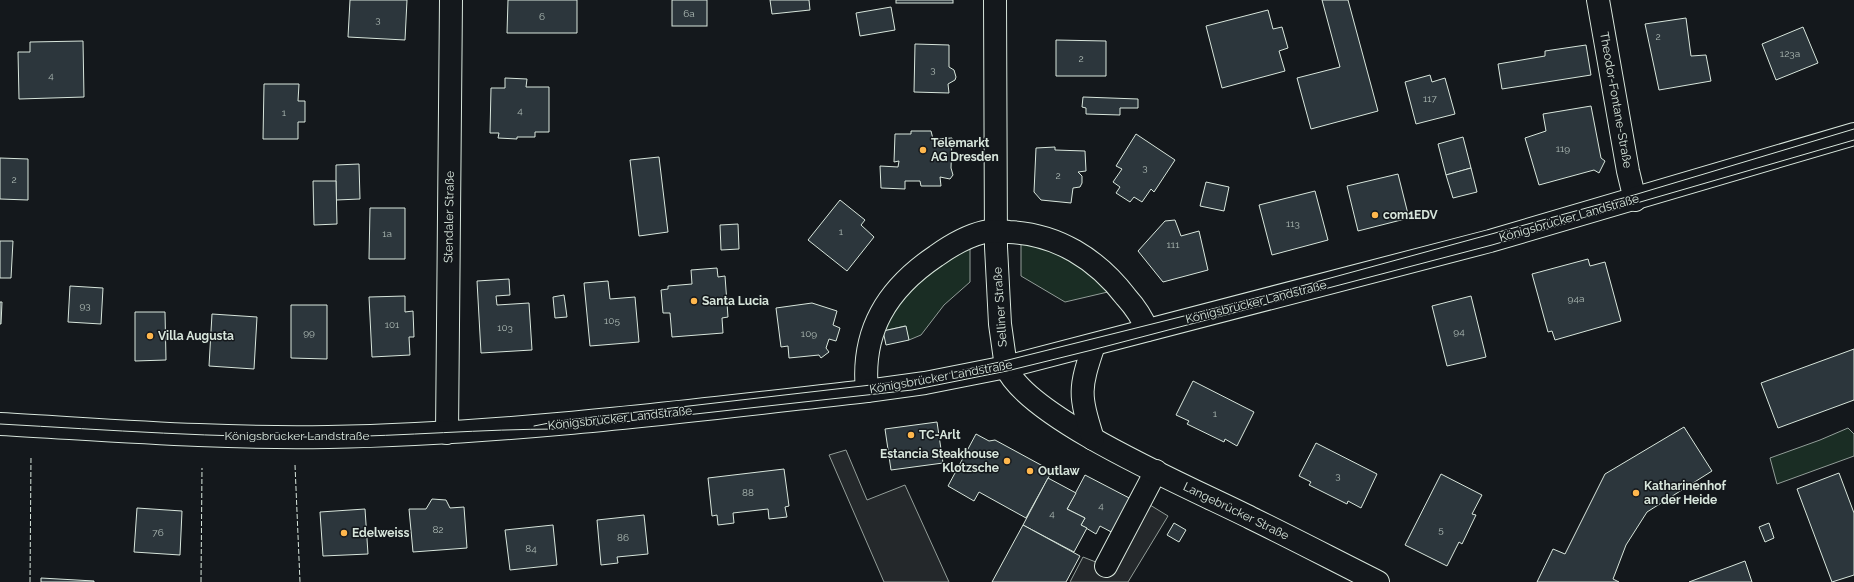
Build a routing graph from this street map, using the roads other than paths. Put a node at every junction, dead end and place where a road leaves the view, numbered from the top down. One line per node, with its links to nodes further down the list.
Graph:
1 (451, 0): 12 (main road, Stendaler Straße)
2 (1598, 0): 5 (main road, Theodor-Fontane-Straße)
3 (995, 4): 6 (main road, Selliner Straße)
4 (1854, 134): 5 (main road, Königsbrücker Landstraße)
5 (1635, 200): 7 (main road, Königsbrücker Landstraße)
6 (995, 239): 7 (main road); 9 (main road, Selliner Straße); 10 (main road)
7 (1147, 330): 8 (main road, Königsbrücker Landstraße)
8 (1094, 345): 9 (main road, Königsbrücker Landstraße); 13 (main road)
9 (1006, 367): 10 (main road, Königsbrücker Landstraße); 13 (main road, Langebrücker Straße)
10 (867, 391): 12 (main road, Königsbrücker Landstraße)
11 (0, 424): 12 (main road, Königsbrücker Landstraße)
12 (447, 433)
13 (1093, 439): 14 (main road, Langebrücker Straße)
14 (1156, 471): 15 (main road); 16 (main road, Langebrücker Straße)
15 (1106, 566)
16 (1378, 582)

